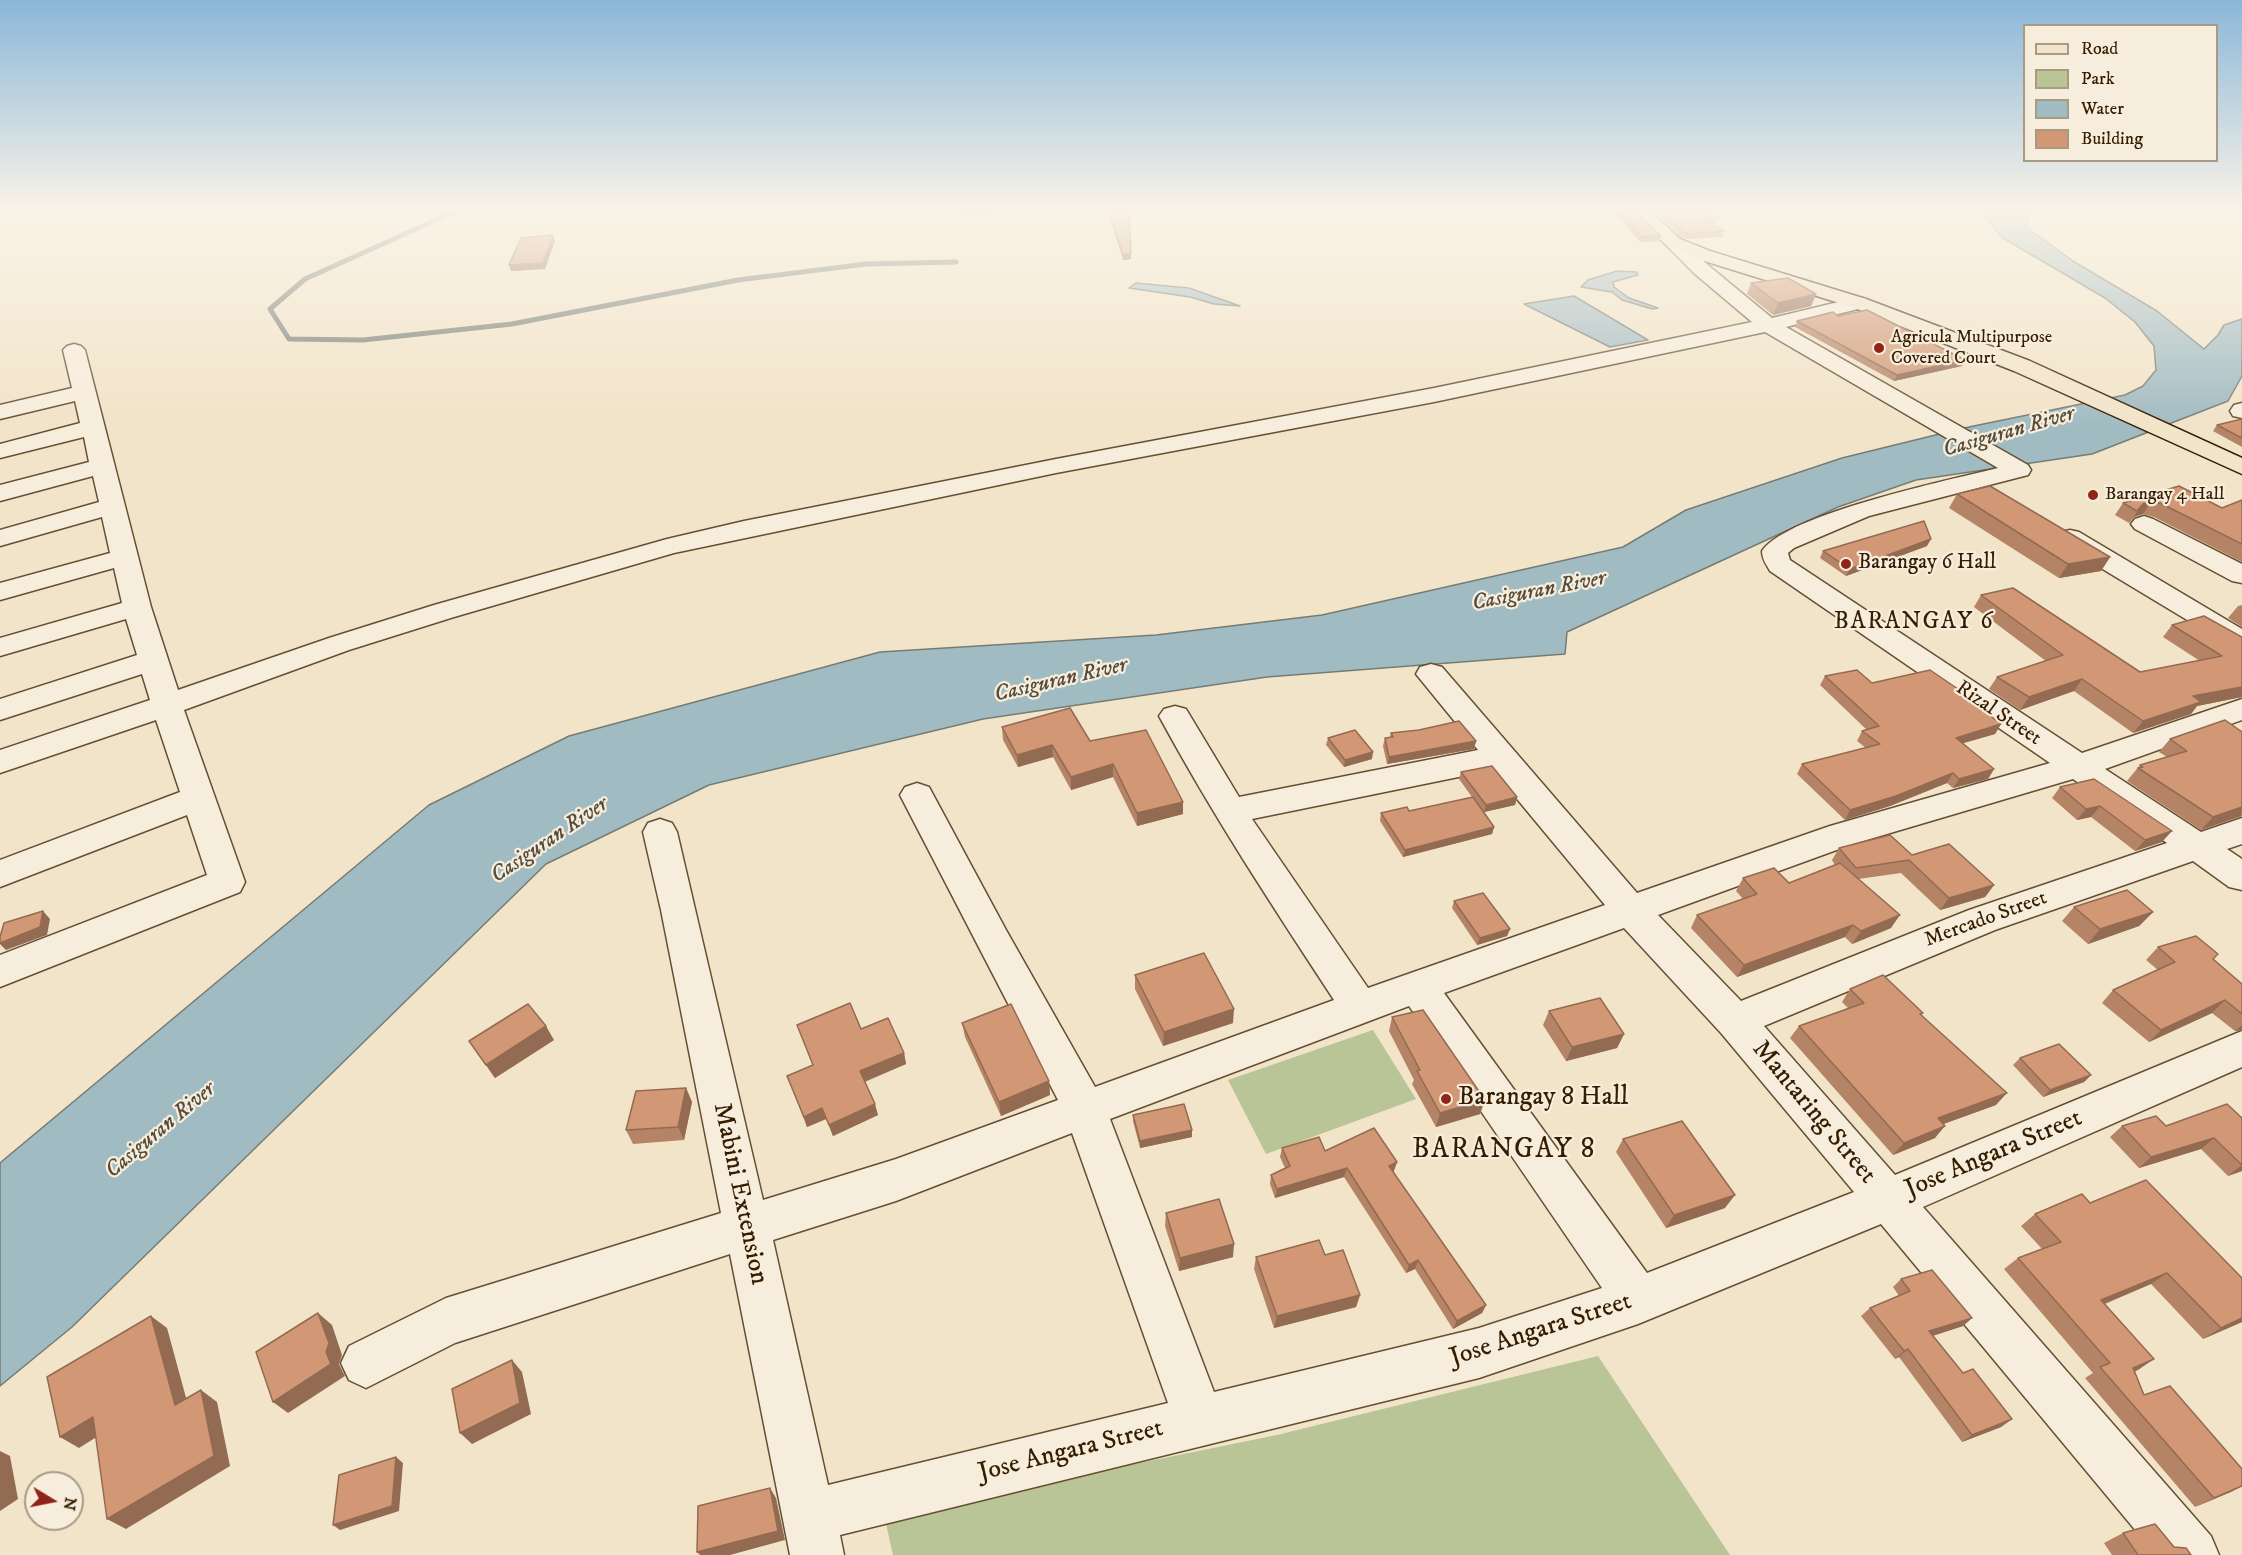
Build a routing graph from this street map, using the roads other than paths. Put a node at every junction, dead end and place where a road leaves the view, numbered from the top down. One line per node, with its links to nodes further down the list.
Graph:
1 (1717, 283): 4 (street)
2 (1793, 283): 3 (main road)
3 (1859, 303): 4 (street); 11 (main road)
4 (1768, 325): 12 (street); 27 (street)
5 (75, 350): 6 (street)
6 (85, 392): 7 (street); 8 (street)
7 (0, 412)
8 (94, 428): 9 (street); 10 (street)
9 (0, 451)
10 (104, 466): 13 (street); 15 (street)
11 (2242, 467)
12 (1973, 480): 14 (street); 33 (street, Rizal Street)
13 (0, 493)
14 (2003, 498)
15 (113, 506): 18 (street); 19 (street)
16 (2144, 524): 20 (street)
17 (2053, 528): 23 (street)
18 (0, 538)
19 (125, 556): 21 (street); 22 (street)
20 (2242, 575)
21 (0, 592)
22 (136, 607): 24 (street); 25 (street)
23 (2242, 641)
24 (0, 647)
25 (153, 660): 27 (street); 29 (street)
26 (1431, 674): 31 (street, Mantaring Street)
27 (167, 705): 32 (street); 35 (street)
28 (2242, 709): 33 (street)
29 (0, 710)
30 (1175, 716): 36 (street)
31 (1501, 757): 36 (street); 42 (street, Mantaring Street)
32 (0, 762)
33 (2076, 767): 39 (street, Rizal Street); 42 (street)
34 (917, 795): 48 (street)
35 (198, 798): 40 (street); 43 (street)
36 (1231, 811): 45 (street)
37 (2242, 831): 39 (street, Mercado Street)
38 (660, 832): 50 (street, Mabini Extension)
39 (2196, 848): 41 (street, Rizal Street); 46 (street, Mercado Street)
40 (0, 874)
41 (2242, 877)
42 (1631, 912): 44 (street); 46 (street, Mantaring Street)
43 (0, 971)
44 (1417, 987): 45 (street); 51 (street)
45 (1360, 1006): 48 (street)
46 (1735, 1021): 49 (street, Mantaring Street)
47 (2242, 1048): 49 (street, Jose Angara Street)
48 (1085, 1109): 50 (street); 53 (street)
49 (1888, 1200): 51 (street, Jose Angara Street); 55 (street, Mantaring Street)
50 (746, 1227): 52 (street); 54 (street, Mabini Extension)
51 (1638, 1300): 53 (street, Jose Angara Street)
52 (366, 1363)
53 (1199, 1420): 54 (street, Jose Angara Street)
54 (813, 1536)
55 (2192, 1555)

